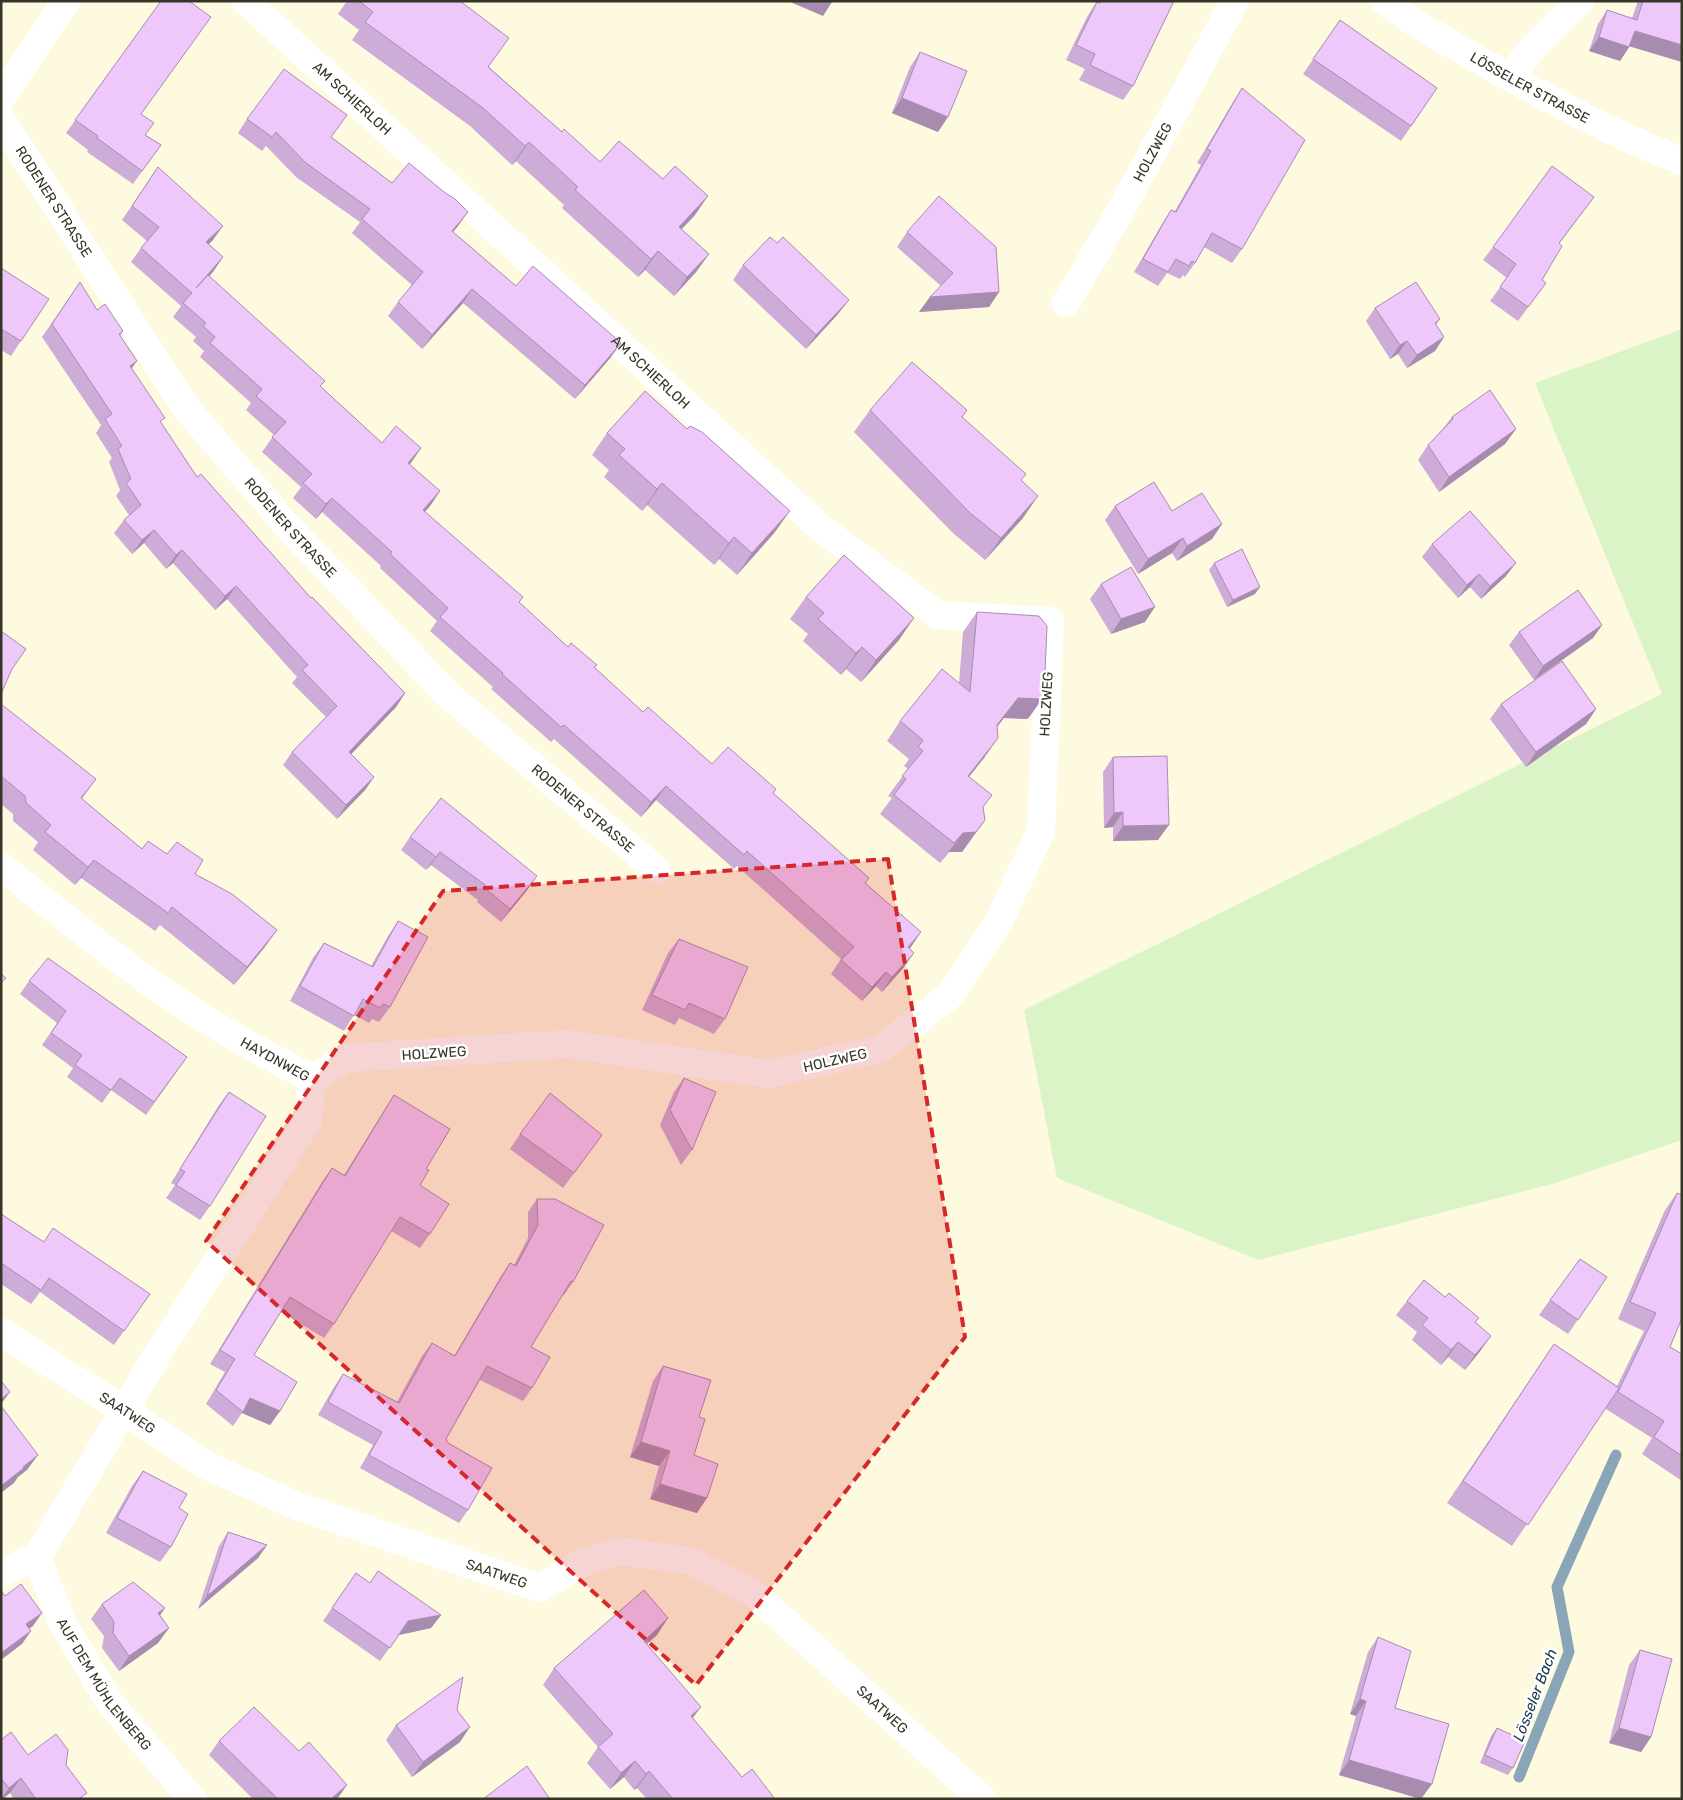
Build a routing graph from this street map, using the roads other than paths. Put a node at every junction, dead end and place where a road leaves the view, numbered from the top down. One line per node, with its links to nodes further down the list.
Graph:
1 (66, 1): 7 (street)
2 (246, 1): 11 (street, AM SCHIERLOH)
3 (1235, 1): 10 (street, HOLZWEG)
4 (1385, 1): 6 (street, LÖSSELER STRASSE)
5 (1580, 1): 6 (street)
6 (1511, 78): 9 (street, LÖSSELER STRASSE)
7 (1, 98)
8 (1, 118): 13 (street, RODENER STRASSE)
9 (1682, 161)
10 (1066, 303)
11 (1050, 621): 14 (street, HOLZWEG)
12 (1, 866): 14 (street, HAYDNWEG)
13 (657, 870)
14 (311, 1079): 16 (street, HAYDNWEG)
15 (1, 1332): 16 (street, SAATWEG)
16 (124, 1410): 17 (street); 20 (street, SAATWEG)
17 (37, 1557): 18 (street); 19 (street, AUF DEM MÜHLENBERG)
18 (1, 1573)
19 (192, 1799)
20 (982, 1799)

